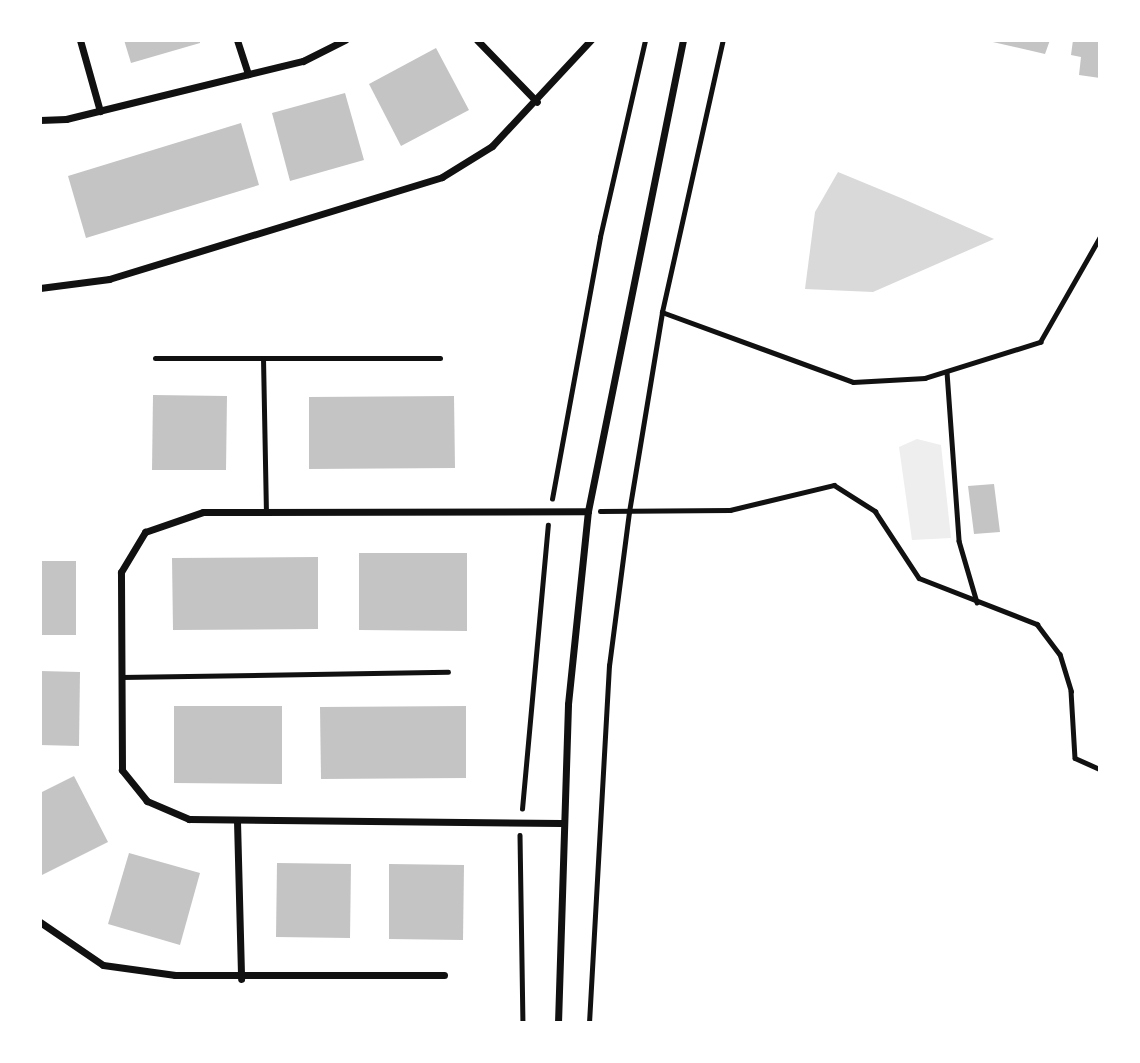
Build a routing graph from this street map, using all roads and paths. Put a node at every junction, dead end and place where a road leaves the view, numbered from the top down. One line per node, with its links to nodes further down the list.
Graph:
1 (80, 40): 11 (street)
2 (237, 40): 9 (street)
3 (345, 40): 9 (street)
4 (477, 40): 10 (street)
5 (591, 40): 10 (street)
6 (645, 40): 22 (path)
7 (682, 40): 20 (street)
8 (723, 40): 15 (path)
9 (248, 74): 11 (street)
10 (537, 102): 14 (street)
11 (100, 111): 12 (street)
12 (40, 120)
13 (1100, 237): 19 (path)
14 (40, 288)
15 (662, 312): 19 (path); 23 (path)
16 (155, 358): 17 (lane)
17 (263, 358): 18 (lane); 21 (lane)
18 (440, 358)
19 (947, 372): 24 (path)
20 (588, 511): 22 (street); 23 (path); 30 (street)
21 (266, 512): 22 (street); 26 (street)
22 (550, 512): 29 (path)
23 (629, 512): 24 (path); 36 (path)
24 (978, 603): 27 (path)
25 (448, 672): 26 (lane)
26 (121, 677): 28 (street)
27 (1100, 769)
28 (237, 821): 29 (street); 33 (street)
29 (521, 823): 30 (street); 34 (path)
30 (561, 823): 35 (street)
31 (40, 922): 33 (street)
32 (444, 975): 33 (street)
33 (241, 979)
34 (523, 1023)
35 (558, 1023)
36 (589, 1023)

